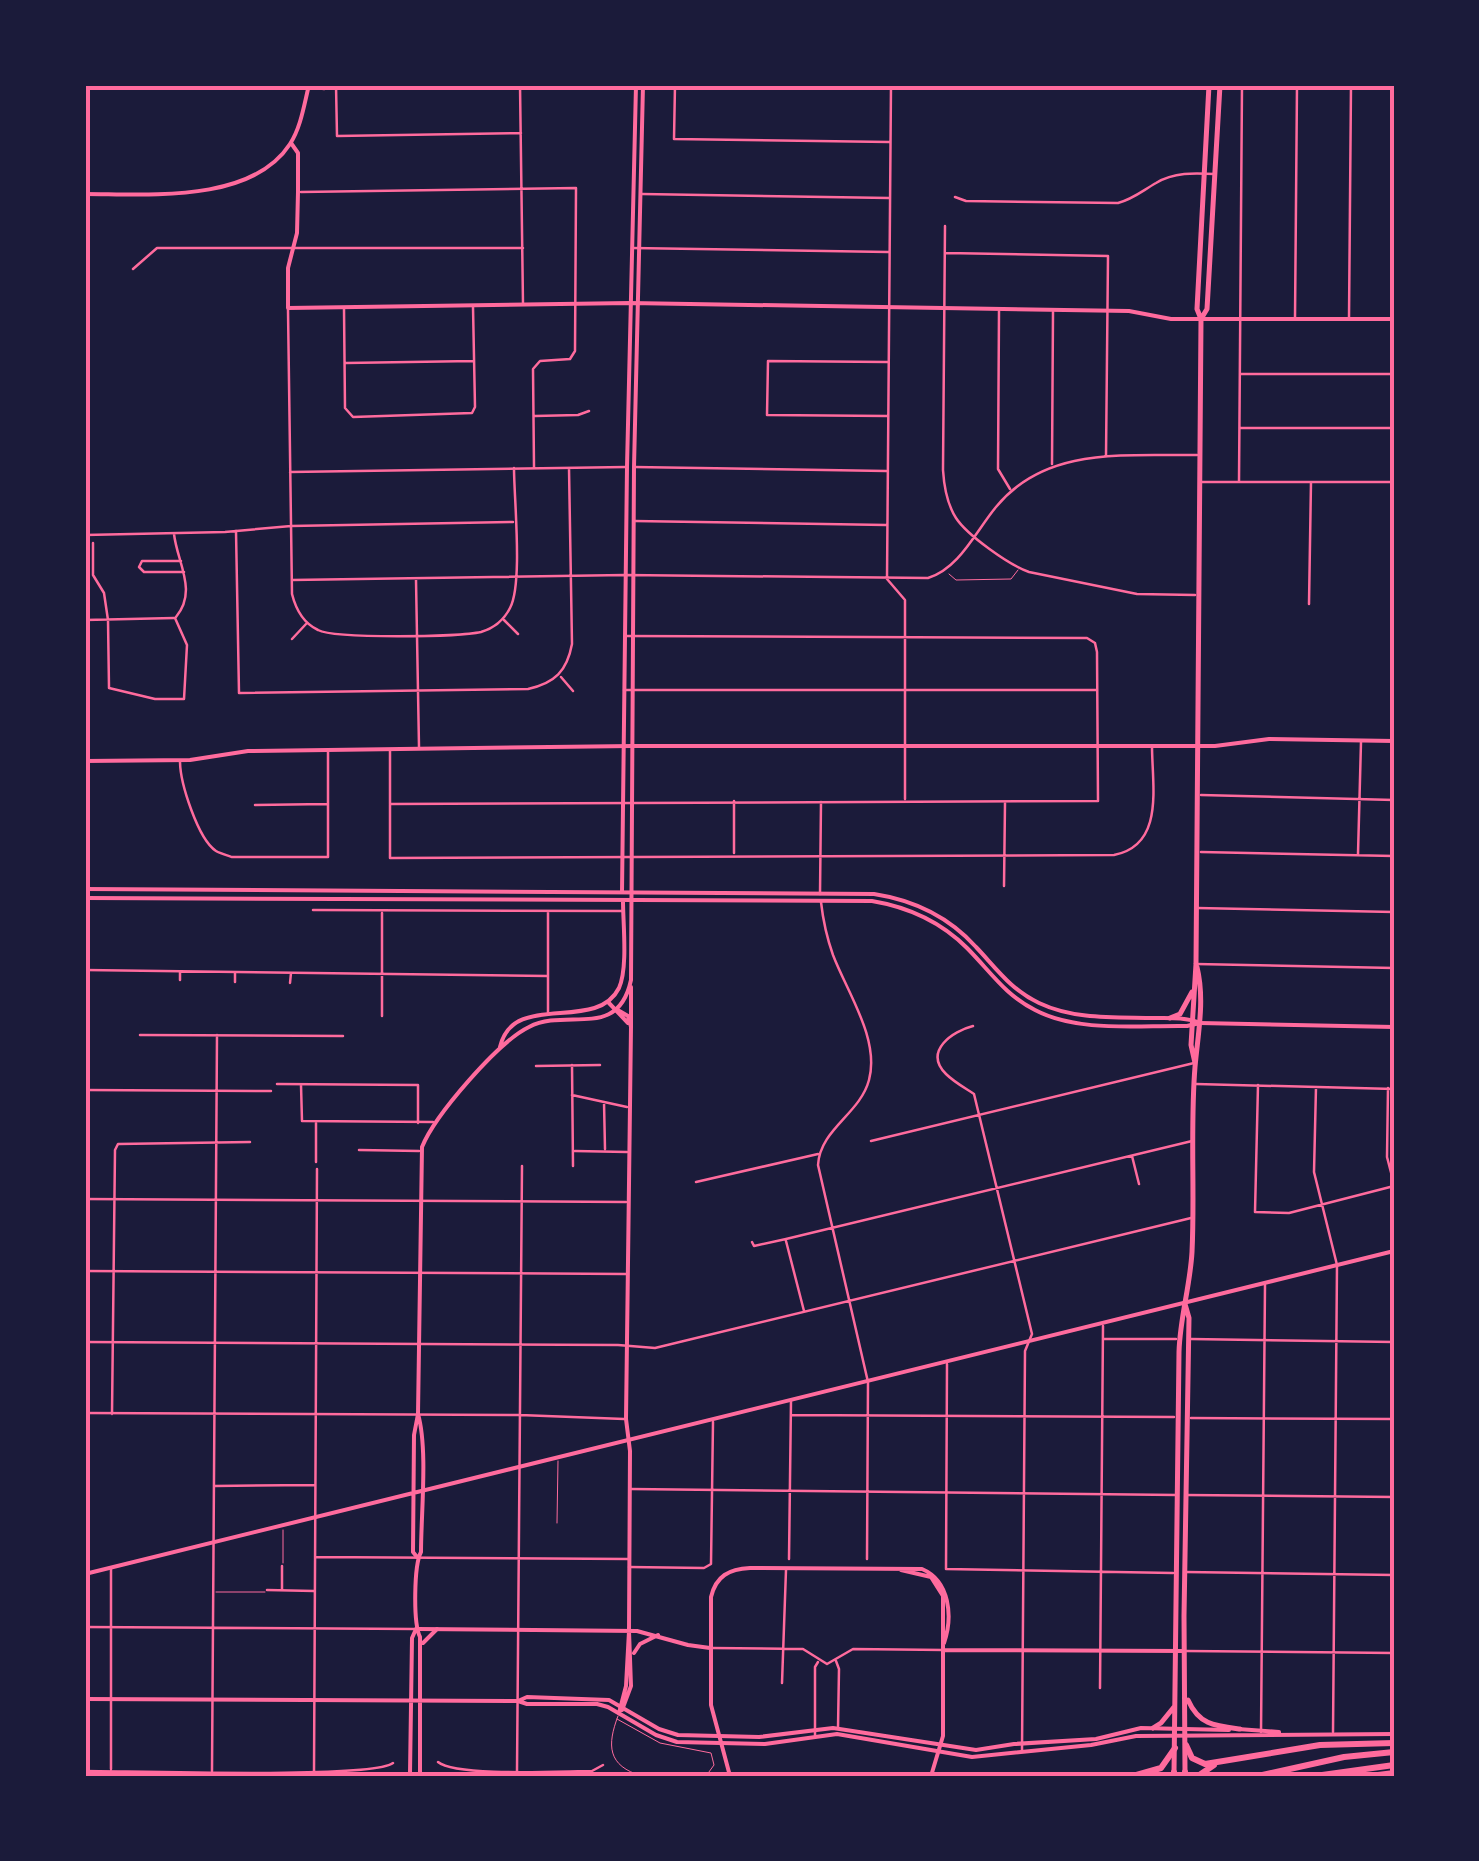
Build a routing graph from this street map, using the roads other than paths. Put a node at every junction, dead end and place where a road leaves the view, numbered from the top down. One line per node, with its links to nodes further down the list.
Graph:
1 (336, 85): 12 (street); 13 (street)
2 (520, 85): 13 (street)
3 (636, 85): 27 (main road)
4 (643, 85): 21 (main road)
5 (675, 85): 14 (street)
6 (891, 85): 14 (street)
7 (1209, 85): 16 (main road)
8 (1220, 85): 17 (main road)
9 (1242, 85): 45 (street)
10 (1297, 85): 46 (street)
11 (1351, 85): 47 (street)
12 (309, 86): 15 (main road)
13 (521, 133): 18 (street)
14 (891, 142): 23 (street)
15 (290, 143): 19 (main road); 20 (main road)
16 (1206, 174): 17 (street); 22 (street); 44 (main road)
17 (1216, 174): 44 (main road)
18 (522, 189): 19 (street); 26 (street); 34 (street)
19 (298, 192): 25 (main road)
20 (85, 194)
21 (641, 194): 23 (street); 28 (main road)
22 (955, 197)
23 (890, 198): 29 (street)
24 (945, 226): 30 (street)
25 (292, 247): 26 (street); 31 (street); 38 (main road)
26 (522, 248): 35 (street)
27 (632, 248): 28 (street); 32 (main road)
28 (640, 248): 29 (street); 33 (main road)
29 (890, 252): 37 (street)
30 (944, 253): 40 (street); 43 (street)
31 (133, 269)
32 (630, 303): 33 (main road); 34 (main road); 62 (main road)
33 (639, 303): 37 (main road); 62 (main road)
34 (578, 304): 35 (main road); 55 (street)
35 (523, 305): 36 (main road)
36 (474, 306): 39 (main road); 49 (street)
37 (889, 307): 40 (main road); 50 (street)
38 (288, 308): 39 (main road); 67 (street)
39 (344, 308): 51 (street)
40 (944, 308): 41 (main road); 81 (street)
41 (999, 309): 42 (main road); 72 (street)
42 (1053, 310): 43 (main road); 61 (street)
43 (1107, 311): 44 (main road); 60 (street)
44 (1201, 318): 45 (main road); 59 (main road)
45 (1240, 319): 46 (main road); 52 (street)
46 (1295, 319): 47 (main road)
47 (1349, 319): 48 (main road)
48 (1394, 319)
49 (474, 361): 51 (street); 51 (street)
50 (889, 362): 56 (street); 56 (street)
51 (344, 363)
52 (1240, 374): 53 (street); 57 (street)
53 (1394, 374)
54 (588, 411): 55 (street)
55 (534, 416): 64 (street)
56 (888, 416): 66 (street)
57 (1240, 428): 58 (street); 69 (street)
58 (1394, 428)
59 (1198, 454): 60 (street); 68 (main road)
60 (1106, 456): 61 (street)
61 (1052, 466): 72 (street)
62 (630, 467): 65 (street); 66 (street); 73 (main road); 74 (main road)
63 (514, 468): 64 (street); 67 (street); 75 (street)
64 (534, 468): 65 (street)
65 (569, 468): 90 (street)
66 (888, 470): 76 (street)
67 (290, 472): 77 (street)
68 (1198, 482): 69 (street); 94 (main road)
69 (1239, 482): 70 (street)
70 (1311, 482): 71 (street); 95 (street)
71 (1394, 482)
72 (1012, 490): 81 (street)
73 (626, 521): 74 (street); 87 (main road)
74 (634, 521): 76 (street); 88 (main road)
75 (514, 522): 77 (street); 89 (street)
76 (888, 524): 92 (street)
77 (291, 526): 78 (street); 93 (street)
78 (236, 531): 79 (street); 112 (street)
79 (174, 533): 80 (street); 83 (street)
80 (85, 534)
81 (974, 535): 84 (street); 86 (street)
82 (93, 543): 99 (street)
83 (182, 561): 85 (street); 85 (street)
84 (1019, 568): 86 (lane); 94 (street)
85 (184, 572): 96 (street)
86 (947, 572): 92 (street)
87 (625, 575): 88 (street); 90 (street); 103 (main road)
88 (634, 575): 92 (street); 104 (main road)
89 (515, 576): 90 (street); 91 (street); 97 (street)
90 (570, 576): 107 (street)
91 (416, 578): 93 (street); 101 (street)
92 (887, 579): 105 (street)
93 (292, 580): 100 (street)
94 (1197, 595): 121 (main road)
95 (1309, 604)
96 (176, 618): 99 (street); 99 (street)
97 (503, 619): 101 (street); 102 (street)
98 (85, 620): 99 (street)
99 (108, 620)
100 (307, 623): 101 (street); 106 (street)
101 (417, 634): 112 (street)
102 (518, 634)
103 (625, 636): 104 (street); 108 (main road)
104 (633, 636): 105 (street); 109 (main road)
105 (905, 636): 110 (street); 111 (street)
106 (292, 639)
107 (559, 676): 112 (street); 113 (street)
108 (624, 690): 109 (street); 117 (main road)
109 (632, 690): 110 (street); 118 (main road)
110 (905, 690): 111 (street); 119 (street)
111 (1097, 690): 120 (street)
112 (418, 691): 122 (street)
113 (573, 691)
114 (1361, 740): 115 (main road); 121 (main road); 128 (street)
115 (1394, 741)
116 (1152, 745): 120 (main road); 121 (main road); 144 (street)
117 (624, 746): 118 (main road); 122 (main road); 130 (main road)
118 (632, 746): 119 (main road); 131 (main road)
119 (905, 746): 120 (main road); 134 (street)
120 (1098, 746): 135 (street)
121 (1198, 746): 127 (main road)
122 (419, 748): 123 (main road)
123 (390, 749): 124 (main road); 137 (street)
124 (328, 750): 125 (main road); 136 (street)
125 (180, 760): 126 (main road); 136 (street)
126 (85, 762)
127 (1198, 795): 128 (street); 139 (main road)
128 (1360, 799): 129 (street); 145 (street)
129 (1394, 800)
130 (624, 801): 131 (street); 137 (street); 140 (main road)
131 (632, 801): 132 (street); 141 (main road)
132 (734, 801): 133 (street); 142 (street)
133 (821, 801): 134 (street); 143 (street)
134 (905, 801): 135 (street)
135 (1005, 801): 144 (street)
136 (328, 804): 138 (street)
137 (390, 804): 140 (street)
138 (255, 805)
139 (1197, 852): 145 (street); 156 (main road)
140 (623, 855): 141 (street); 149 (main road)
141 (632, 855): 142 (street); 150 (main road)
142 (734, 855): 143 (street)
143 (821, 855): 144 (street); 151 (street)
144 (1004, 855): 147 (street)
145 (1358, 855): 146 (street)
146 (1394, 856)
147 (1004, 886)
148 (85, 890): 149 (main road)
149 (622, 891): 150 (main road); 153 (main road)
150 (631, 891): 151 (main road); 154 (main road)
151 (820, 892): 155 (street); 179 (main road)
152 (85, 898): 153 (main road)
153 (623, 899): 154 (main road); 160 (main road)
154 (631, 899): 155 (main road); 171 (main road)
155 (821, 900): 181 (main road); 219 (street)
156 (1197, 908): 161 (street); 162 (main road)
157 (314, 910): 158 (street)
158 (382, 910): 159 (street); 168 (street)
159 (548, 910): 160 (street); 169 (street)
160 (623, 911): 175 (main road)
161 (1394, 912)
162 (1196, 964): 163 (street); 174 (main road); 182 (main road)
163 (1394, 968)
164 (85, 970): 165 (street)
165 (180, 970): 166 (street); 170 (street)
166 (235, 971): 167 (street); 172 (street)
167 (290, 972): 168 (street); 173 (street)
168 (382, 975): 169 (street); 178 (street)
169 (548, 976): 177 (street)
170 (180, 980)
171 (631, 980): 176 (main road); 184 (main road)
172 (235, 982)
173 (290, 983)
174 (1193, 990): 179 (main road); 181 (main road)
175 (608, 1002): 176 (main road); 177 (main road)
176 (616, 1009): 180 (main road); 184 (main road)
177 (548, 1012): 180 (street); 189 (main road)
178 (382, 1016)
179 (1170, 1018): 181 (main road)
180 (550, 1020): 189 (main road)
181 (1192, 1023): 182 (main road); 190 (main road)
182 (1200, 1023): 185 (main road); 190 (main road)
183 (973, 1026): 206 (street)
184 (630, 1027): 205 (main road)
185 (1394, 1027)
186 (140, 1035): 187 (street)
187 (217, 1036): 188 (street); 201 (street)
188 (342, 1036)
189 (500, 1048): 209 (main road)
190 (1195, 1063): 196 (main road); 206 (street)
191 (600, 1065): 193 (street)
192 (536, 1066): 193 (street)
193 (572, 1066): 203 (street)
194 (277, 1084): 195 (street)
195 (302, 1084): 207 (street); 208 (street)
196 (1195, 1084): 197 (street); 211 (main road)
197 (1258, 1086): 198 (street); 236 (street)
198 (1316, 1087): 199 (street); 236 (street)
199 (1391, 1088): 227 (street)
200 (85, 1090): 201 (street)
201 (217, 1090): 202 (street); 212 (street)
202 (271, 1091)
203 (572, 1096): 204 (street); 215 (street)
204 (604, 1101): 205 (street); 216 (street)
205 (628, 1108): 218 (main road)
206 (980, 1114): 210 (street); 228 (street)
207 (316, 1121): 208 (street); 221 (street)
208 (418, 1122): 209 (street)
209 (434, 1122): 217 (main road)
210 (871, 1141)
211 (1194, 1141): 220 (street); 237 (main road)
212 (217, 1142): 213 (street); 230 (street); 231 (street)
213 (250, 1142)
214 (358, 1150): 217 (street)
215 (572, 1150): 216 (street); 223 (street)
216 (605, 1150): 218 (street)
217 (421, 1152): 233 (main road)
218 (628, 1152): 234 (main road)
219 (819, 1154): 225 (street); 238 (street)
220 (1132, 1155): 226 (street); 228 (street)
221 (316, 1162)
222 (522, 1166): 235 (street)
223 (573, 1166)
224 (317, 1169): 232 (street)
225 (696, 1182)
226 (1140, 1184)
227 (1394, 1186): 236 (street)
228 (997, 1188): 238 (street); 242 (street)
229 (85, 1200): 230 (street)
230 (115, 1200): 231 (street); 245 (street)
231 (216, 1201): 232 (street); 246 (street)
232 (317, 1201): 233 (street); 247 (street)
233 (419, 1202): 235 (street); 248 (main road)
234 (628, 1202): 235 (street); 250 (main road)
235 (521, 1203): 249 (street)
236 (1322, 1204): 243 (street)
237 (1192, 1218): 242 (street); 253 (main road)
238 (832, 1228): 239 (street); 252 (street)
239 (786, 1239): 240 (street); 254 (street)
240 (752, 1242)
241 (1394, 1251): 243 (main road)
242 (1015, 1261): 252 (street); 265 (street)
243 (1337, 1265): 251 (main road); 261 (street)
244 (85, 1271): 245 (street)
245 (114, 1271): 246 (street); 260 (street)
246 (216, 1272): 247 (street); 263 (street)
247 (317, 1272): 248 (street); 264 (street)
248 (418, 1273): 249 (street); 267 (main road)
249 (521, 1273): 250 (street); 268 (street)
250 (627, 1274): 269 (main road)
251 (1265, 1284): 253 (main road); 259 (street)
252 (849, 1301): 254 (street); 271 (street)
253 (1185, 1304): 255 (main road); 257 (main road); 258 (main road)
254 (804, 1312): 269 (street)
255 (1103, 1324): 256 (street); 265 (main road)
256 (1103, 1339): 258 (street); 283 (street)
257 (1188, 1339): 259 (street); 285 (main road)
258 (1179, 1340): 284 (main road)
259 (1265, 1340): 261 (street); 286 (street)
260 (113, 1341): 262 (street); 263 (street); 274 (street)
261 (1337, 1341): 266 (street); 288 (street)
262 (85, 1342)
263 (216, 1342): 264 (street); 278 (street)
264 (318, 1342): 267 (street); 275 (street)
265 (1028, 1342): 270 (main road); 282 (street)
266 (1394, 1342)
267 (418, 1344): 268 (street); 276 (main road)
268 (521, 1344): 269 (street); 279 (street)
269 (627, 1346): 287 (main road)
270 (946, 1362): 271 (main road); 281 (street)
271 (868, 1382): 272 (main road); 277 (street)
272 (791, 1401): 280 (street); 290 (main road)
273 (85, 1413): 274 (street)
274 (112, 1414): 278 (street)
275 (317, 1414): 276 (street); 278 (street); 294 (street)
276 (418, 1414): 279 (street); 298 (main road); 302 (main road)
277 (869, 1414): 280 (street); 281 (street); 300 (street)
278 (215, 1415): 295 (street)
279 (520, 1415): 287 (street); 293 (street)
280 (791, 1415): 299 (street)
281 (946, 1415): 282 (street); 301 (street)
282 (1024, 1416): 283 (street); 303 (street)
283 (1102, 1416): 284 (street); 304 (street)
284 (1178, 1417): 305 (main road)
285 (1186, 1418): 286 (street); 306 (main road)
286 (1264, 1418): 288 (street); 307 (street)
287 (626, 1419): 291 (main road)
288 (1336, 1419): 289 (street); 308 (street)
289 (1394, 1419)
290 (713, 1420): 291 (main road); 297 (street)
291 (628, 1441): 292 (main road); 296 (main road)
292 (558, 1458): 293 (main road); 311 (lane)
293 (519, 1468): 298 (main road); 316 (street)
294 (317, 1485): 295 (street); 310 (street)
295 (214, 1486): 313 (street)
296 (630, 1490): 297 (street); 318 (main road)
297 (712, 1490): 299 (street); 321 (street)
298 (422, 1491): 302 (main road); 315 (main road)
299 (790, 1491): 300 (street); 317 (street)
300 (868, 1492): 301 (street); 319 (street)
301 (946, 1492): 303 (street); 324 (street)
302 (413, 1493): 310 (main road); 315 (main road)
303 (1024, 1493): 304 (street); 324 (street)
304 (1102, 1494): 305 (street); 325 (street)
305 (1177, 1495): 326 (main road)
306 (1186, 1495): 307 (street); 327 (main road)
307 (1263, 1496): 308 (street); 329 (street)
308 (1335, 1497): 309 (street); 330 (street)
309 (1394, 1497)
310 (316, 1518): 312 (main road); 314 (street)
311 (557, 1523)
312 (283, 1526): 313 (main road); 320 (lane)
313 (214, 1543): 322 (main road); 334 (street)
314 (315, 1557): 315 (street); 335 (street)
315 (417, 1558): 316 (street); 340 (main road)
316 (518, 1558): 318 (street); 342 (street)
317 (790, 1558)
318 (629, 1559): 321 (main road)
319 (867, 1559)
320 (282, 1566): 333 (street)
321 (629, 1567): 343 (main road)
322 (112, 1568): 328 (main road); 337 (street)
323 (786, 1568): 345 (main road); 347 (main road); 348 (street)
324 (1023, 1571): 325 (street); 349 (street)
325 (1100, 1572): 326 (street); 350 (street)
326 (1176, 1572): 351 (main road)
327 (1185, 1572): 329 (street); 351 (main road)
328 (85, 1574)
329 (1262, 1574): 330 (street); 352 (street)
330 (1334, 1574): 331 (street); 353 (street)
331 (1394, 1575)
332 (267, 1590): 333 (street); 334 (lane)
333 (282, 1590): 335 (street)
334 (213, 1592): 338 (street)
335 (315, 1592): 339 (street)
336 (85, 1628): 337 (street)
337 (111, 1628): 338 (street); 362 (street)
338 (213, 1628): 339 (street); 363 (street)
339 (315, 1629): 340 (street); 364 (street)
340 (416, 1629): 341 (main road); 346 (main road); 365 (main road)
341 (437, 1629): 342 (main road); 346 (main road)
342 (518, 1630): 343 (main road); 367 (street)
343 (629, 1630): 344 (main road); 355 (main road); 369 (main road)
344 (658, 1634): 347 (main road); 355 (main road)
345 (944, 1646): 349 (main road); 357 (street); 384 (main road)
346 (420, 1647): 366 (main road)
347 (710, 1648): 348 (street); 379 (main road)
348 (785, 1648): 356 (street); 358 (street)
349 (1023, 1650): 350 (main road); 385 (street)
350 (1100, 1650): 351 (main road); 359 (street)
351 (1180, 1651): 352 (street); 360 (main road); 368 (main road)
352 (1262, 1652): 353 (street); 376 (street)
353 (1334, 1652): 354 (street); 377 (street)
354 (1394, 1653)
355 (632, 1657): 369 (main road)
356 (819, 1661): 357 (street); 374 (street)
357 (835, 1661): 373 (street)
358 (782, 1682)
359 (1100, 1688)
360 (1185, 1692): 372 (main road); 380 (main road)
361 (85, 1699): 362 (main road)
362 (111, 1699): 363 (main road); 396 (street)
363 (212, 1700): 364 (main road); 398 (street)
364 (314, 1700): 365 (main road); 399 (street)
365 (412, 1700): 366 (main road); 400 (main road)
366 (420, 1700): 367 (main road); 404 (main road)
367 (518, 1701): 369 (main road); 370 (main road); 397 (street)
368 (1175, 1704): 371 (main road); 375 (main road)
369 (622, 1706): 370 (main road); 379 (main road)
370 (618, 1716): 381 (main road); 386 (lane); 406 (lane)
371 (1153, 1728): 375 (main road); 385 (main road)
372 (1240, 1729): 376 (main road); 380 (main road)
373 (838, 1731): 374 (main road); 384 (main road); 388 (main road)
374 (815, 1732): 379 (main road); 383 (main road)
375 (1175, 1732): 380 (main road); 385 (main road); 387 (main road)
376 (1261, 1733): 377 (main road); 380 (main road)
377 (1333, 1734): 378 (main road)
378 (1394, 1734)
379 (719, 1736): 383 (main road)
380 (1186, 1737): 392 (highway); 402 (main road)
381 (688, 1743): 383 (main road); 386 (lane)
382 (1394, 1743): 392 (highway)
383 (722, 1744): 408 (main road)
384 (941, 1745): 385 (main road); 388 (main road)
385 (1022, 1747): 388 (main road)
386 (673, 1748): 407 (lane)
387 (1175, 1748): 401 (main road); 410 (highway)
388 (939, 1752): 409 (main road)
389 (1394, 1752): 412 (highway)
390 (438, 1762): 397 (street)
391 (393, 1763): 399 (street)
392 (1220, 1763): 411 (highway)
393 (604, 1765): 397 (street)
394 (1394, 1769): 413 (highway); 414 (highway)
395 (85, 1770): 396 (street)
396 (110, 1771): 398 (street)
397 (518, 1771)
398 (212, 1772): 399 (street)
399 (314, 1772)
400 (410, 1775): 403 (highway); 404 (highway)
401 (1175, 1775)
402 (1185, 1775)
403 (396, 1776)
404 (420, 1776): 405 (highway)
405 (438, 1776)
406 (642, 1776)
407 (707, 1776)
408 (730, 1776)
409 (930, 1776)
410 (1133, 1776)
411 (1198, 1776)
412 (1258, 1776)
413 (1314, 1776)
414 (1370, 1776)

